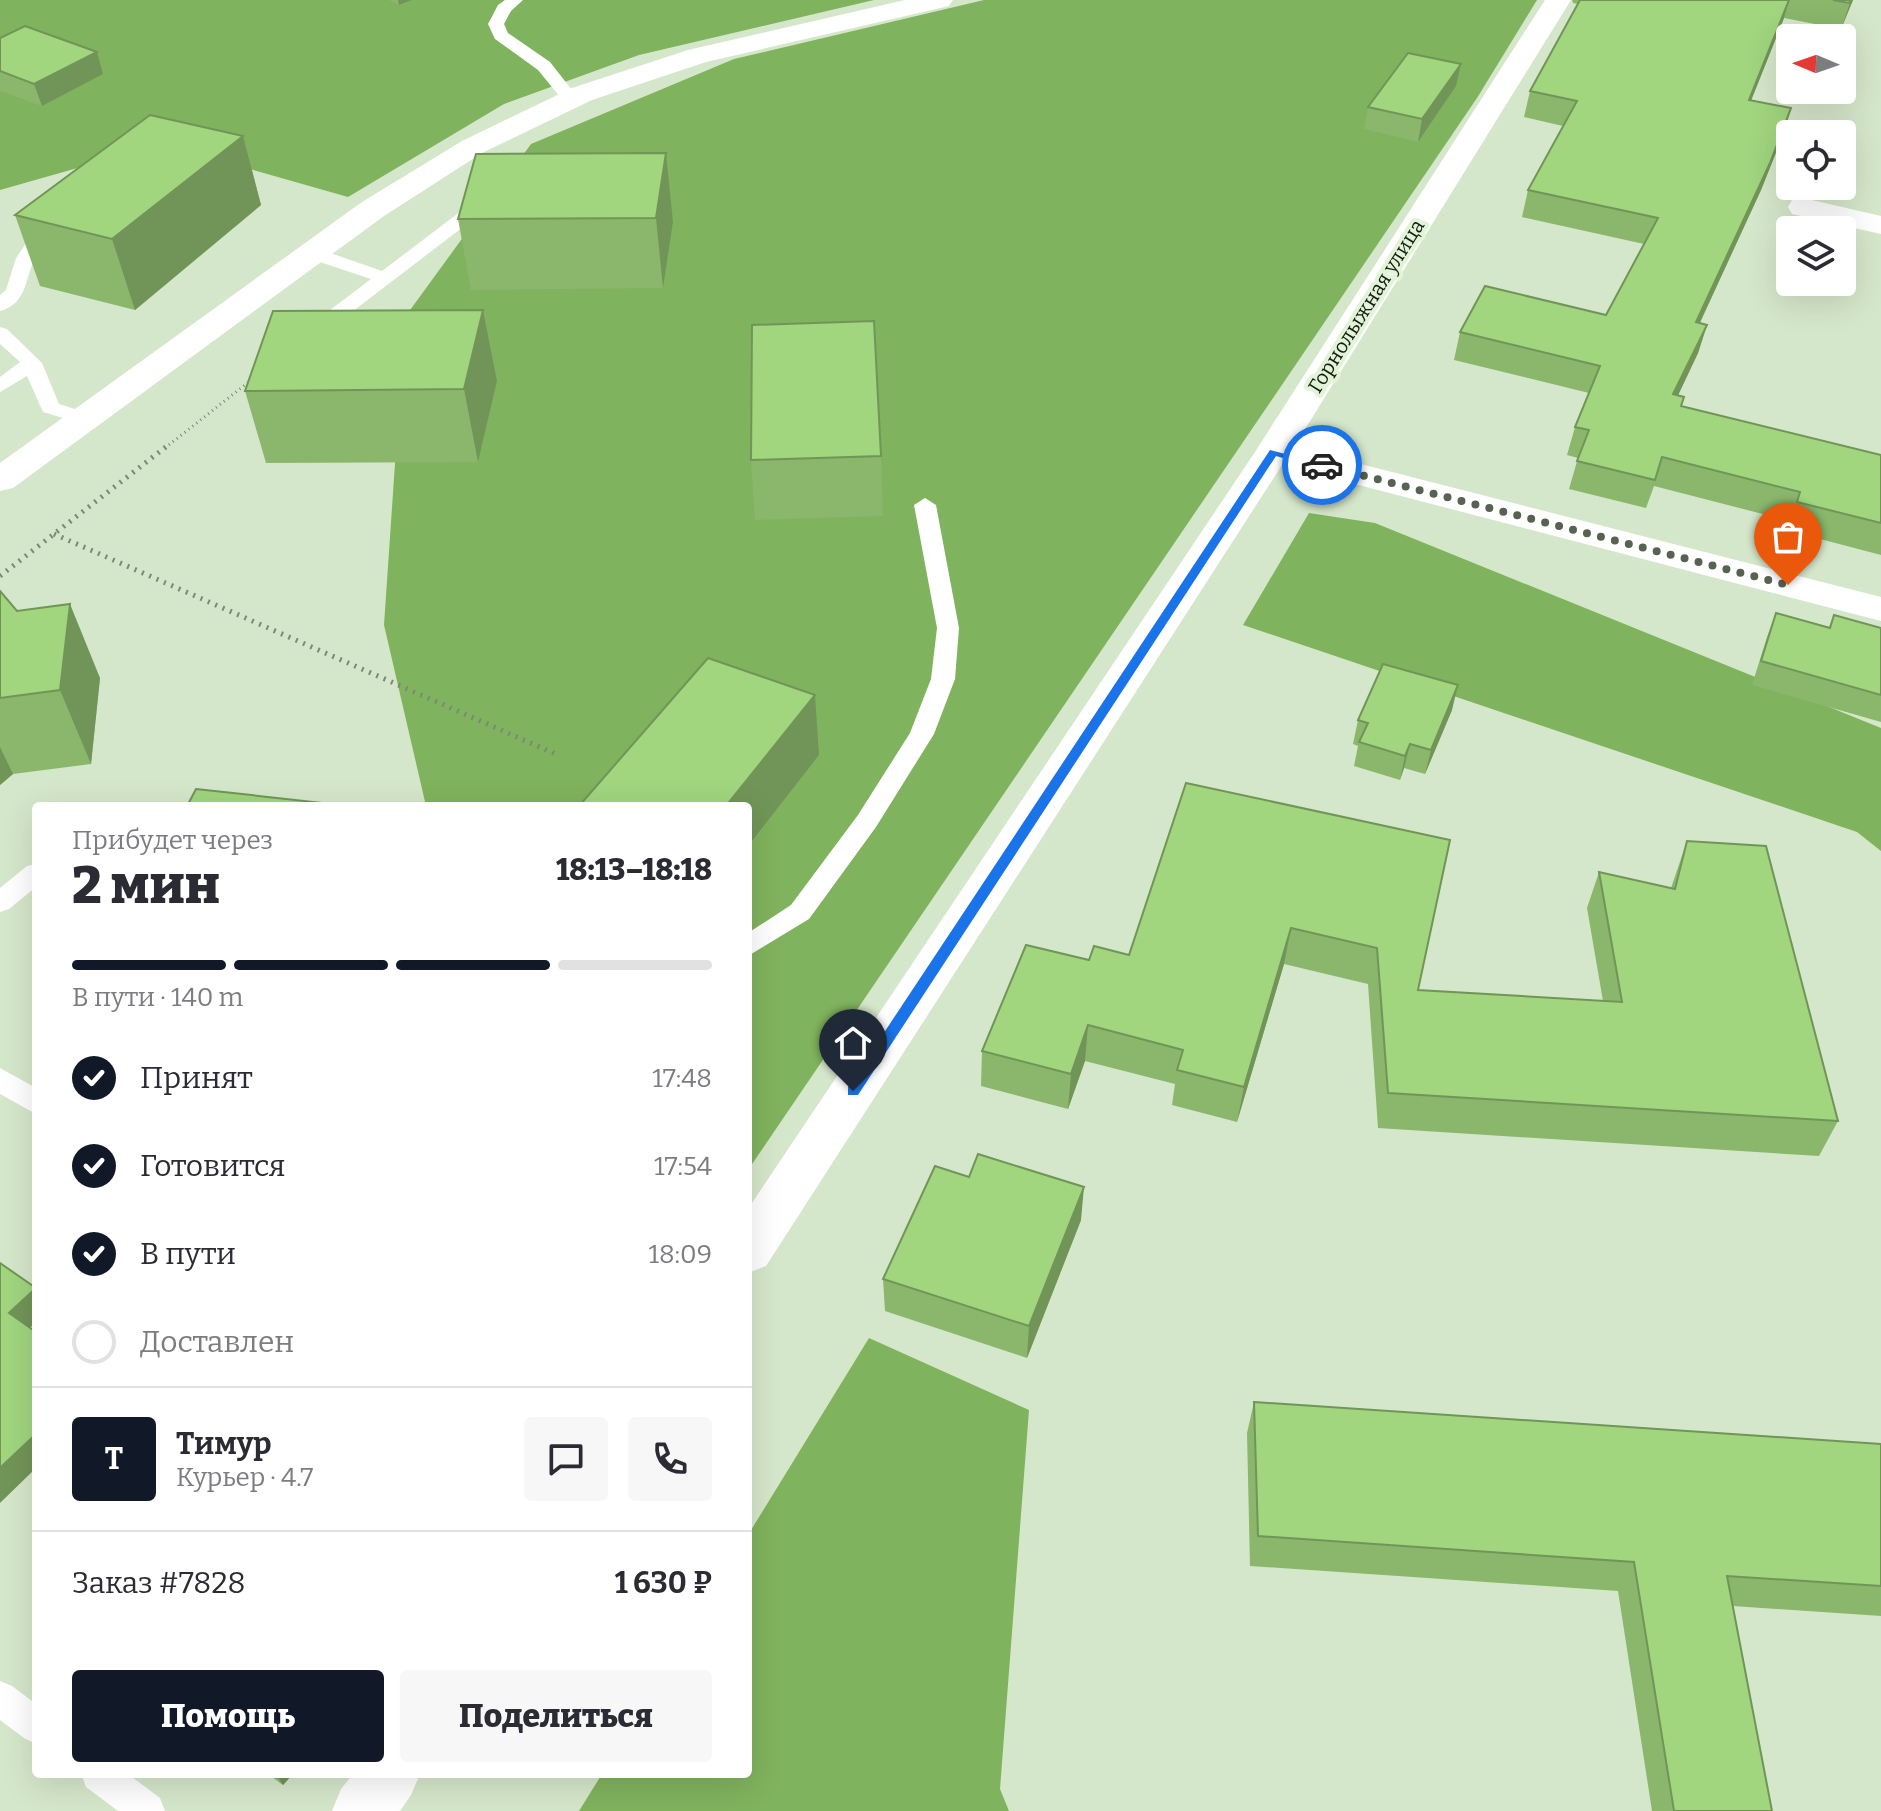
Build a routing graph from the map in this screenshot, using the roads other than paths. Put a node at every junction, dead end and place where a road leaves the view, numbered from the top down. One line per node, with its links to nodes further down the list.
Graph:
1 (515, 0): 4 (lane)
2 (940, 0): 4 (street)
3 (1558, 0): 17 (street, Горнолыжная улица)
4 (571, 99): 9 (street)
5 (510, 201): 10 (lane)
6 (1803, 207): 8 (street)
7 (63, 209): 11 (lane)
8 (1881, 225)
9 (312, 253): 10 (lane); 16 (street)
10 (382, 277): 14 (lane)
11 (0, 305)
12 (0, 333): 13 (lane)
13 (32, 363): 15 (lane); 16 (lane)
14 (254, 378)
15 (0, 386)
16 (83, 418): 18 (street)
17 (1273, 452): 20 (street); 26 (street, Горнолыжная улица)
18 (0, 480)
19 (925, 505): 23 (lane)
20 (1881, 609)
21 (32, 876): 22 (lane)
22 (0, 902)
23 (752, 943)
24 (0, 1079): 25 (lane)
25 (32, 1100)
26 (752, 1245)
27 (0, 1698): 28 (lane)
28 (32, 1723)
29 (104, 1778): 31 (lane)
30 (387, 1778): 32 (street)
31 (147, 1811)
32 (363, 1811)

